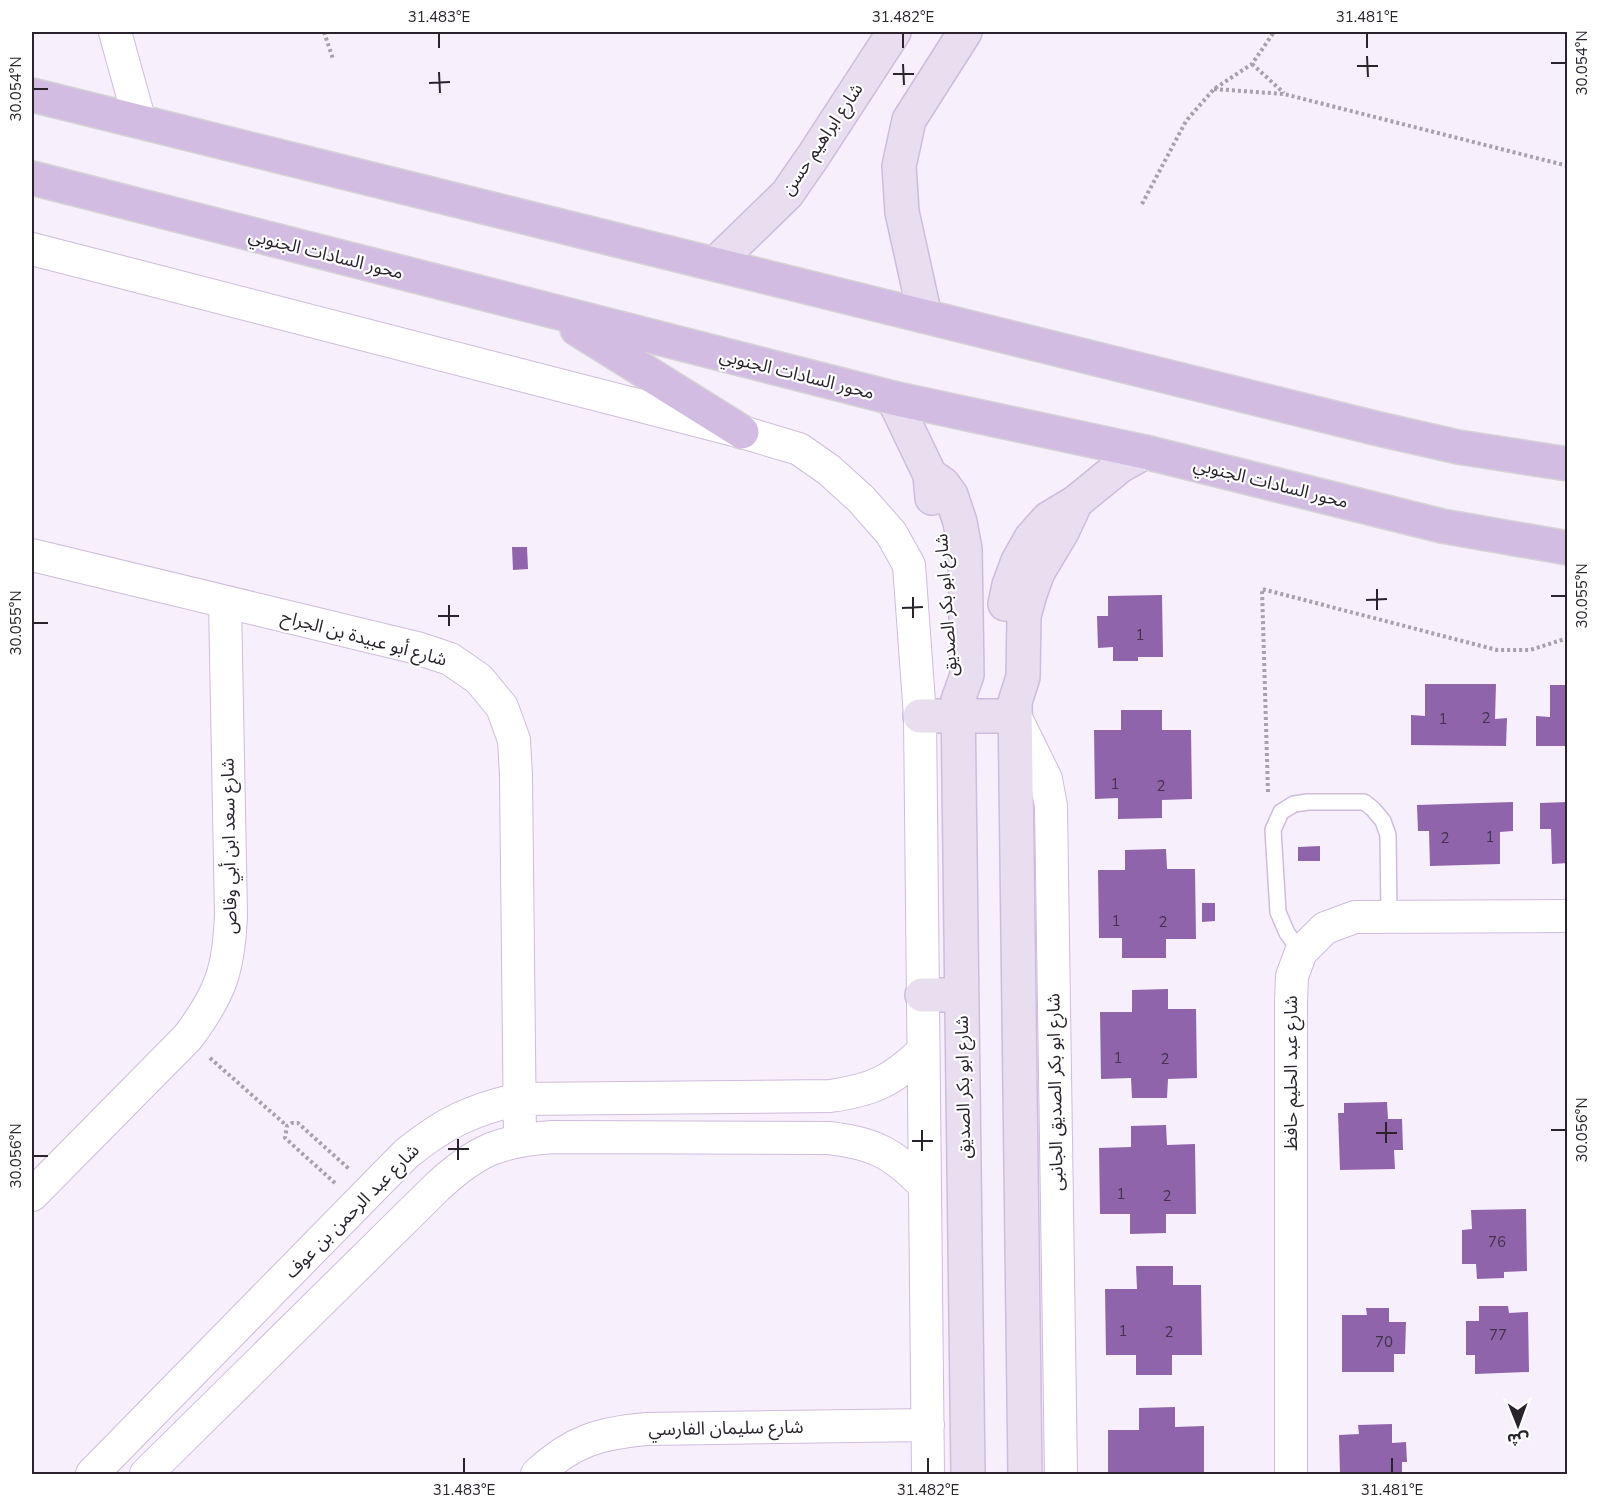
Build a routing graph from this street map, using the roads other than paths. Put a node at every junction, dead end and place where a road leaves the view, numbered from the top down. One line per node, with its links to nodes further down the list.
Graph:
1 (115, 32): 5 (street)
2 (894, 32): 8 (street, شارع ابراهيم حسن)
3 (965, 32): 10 (street)
4 (32, 95): 5 (main road)
5 (140, 122): 8 (main road)
6 (32, 178): 9 (main road, محور السادات الجنوبي)
7 (32, 249): 12 (street)
8 (715, 264): 10 (main road)
9 (548, 311): 11 (main road, محور السادات الجنوبي); 12 (main road)
10 (925, 316): 14 (main road)
11 (893, 398): 13 (main road, محور السادات الجنوبي); 18 (street, شارع ابو بكر الصديق)
12 (742, 432): 20 (street)
13 (1145, 452): 15 (main road, محور السادات الجنوبي); 19 (street)
14 (1568, 464)
15 (1568, 548)
16 (32, 555): 17 (street, شارع أبو عبيدة بن الجراح)
17 (225, 602): 27 (street, شارع أبو عبيدة بن الجراح); 30 (street, شارع سعد ابن أبي وقاص)
18 (958, 708): 19 (street); 20 (street); 25 (street, شارع ابو بكر الصديق)
19 (1015, 709): 37 (street); 38 (street, شارع ابو بكر الصديق الجانبى)
20 (920, 716): 24 (street)
21 (1389, 916): 22 (street, شارع عبد الحليم حافظ); 23 (street, شارع عبد الحليم حافظ); 23 (lane)
22 (1568, 916)
23 (1301, 952): 39 (street, شارع عبد الحليم حافظ)
24 (922, 995): 25 (street); 26 (street)
25 (962, 995): 36 (street, شارع ابو بكر الصديق)
26 (923, 1051): 27 (street, شارع عبد الرحمن بن عوف); 29 (street)
27 (519, 1099): 28 (street, شارع أبو عبيدة بن الجراح); 33 (street, شارع عبد الرحمن بن عوف)
28 (520, 1139): 29 (street); 32 (street)
29 (924, 1185): 31 (street)
30 (32, 1195)
31 (928, 1425): 34 (street, شارع سليمان الفارسي); 35 (street)
32 (152, 1472)
33 (92, 1474)
34 (537, 1474)
35 (928, 1474)
36 (968, 1474)
37 (1025, 1474)
38 (1061, 1474)
39 (1291, 1474)

